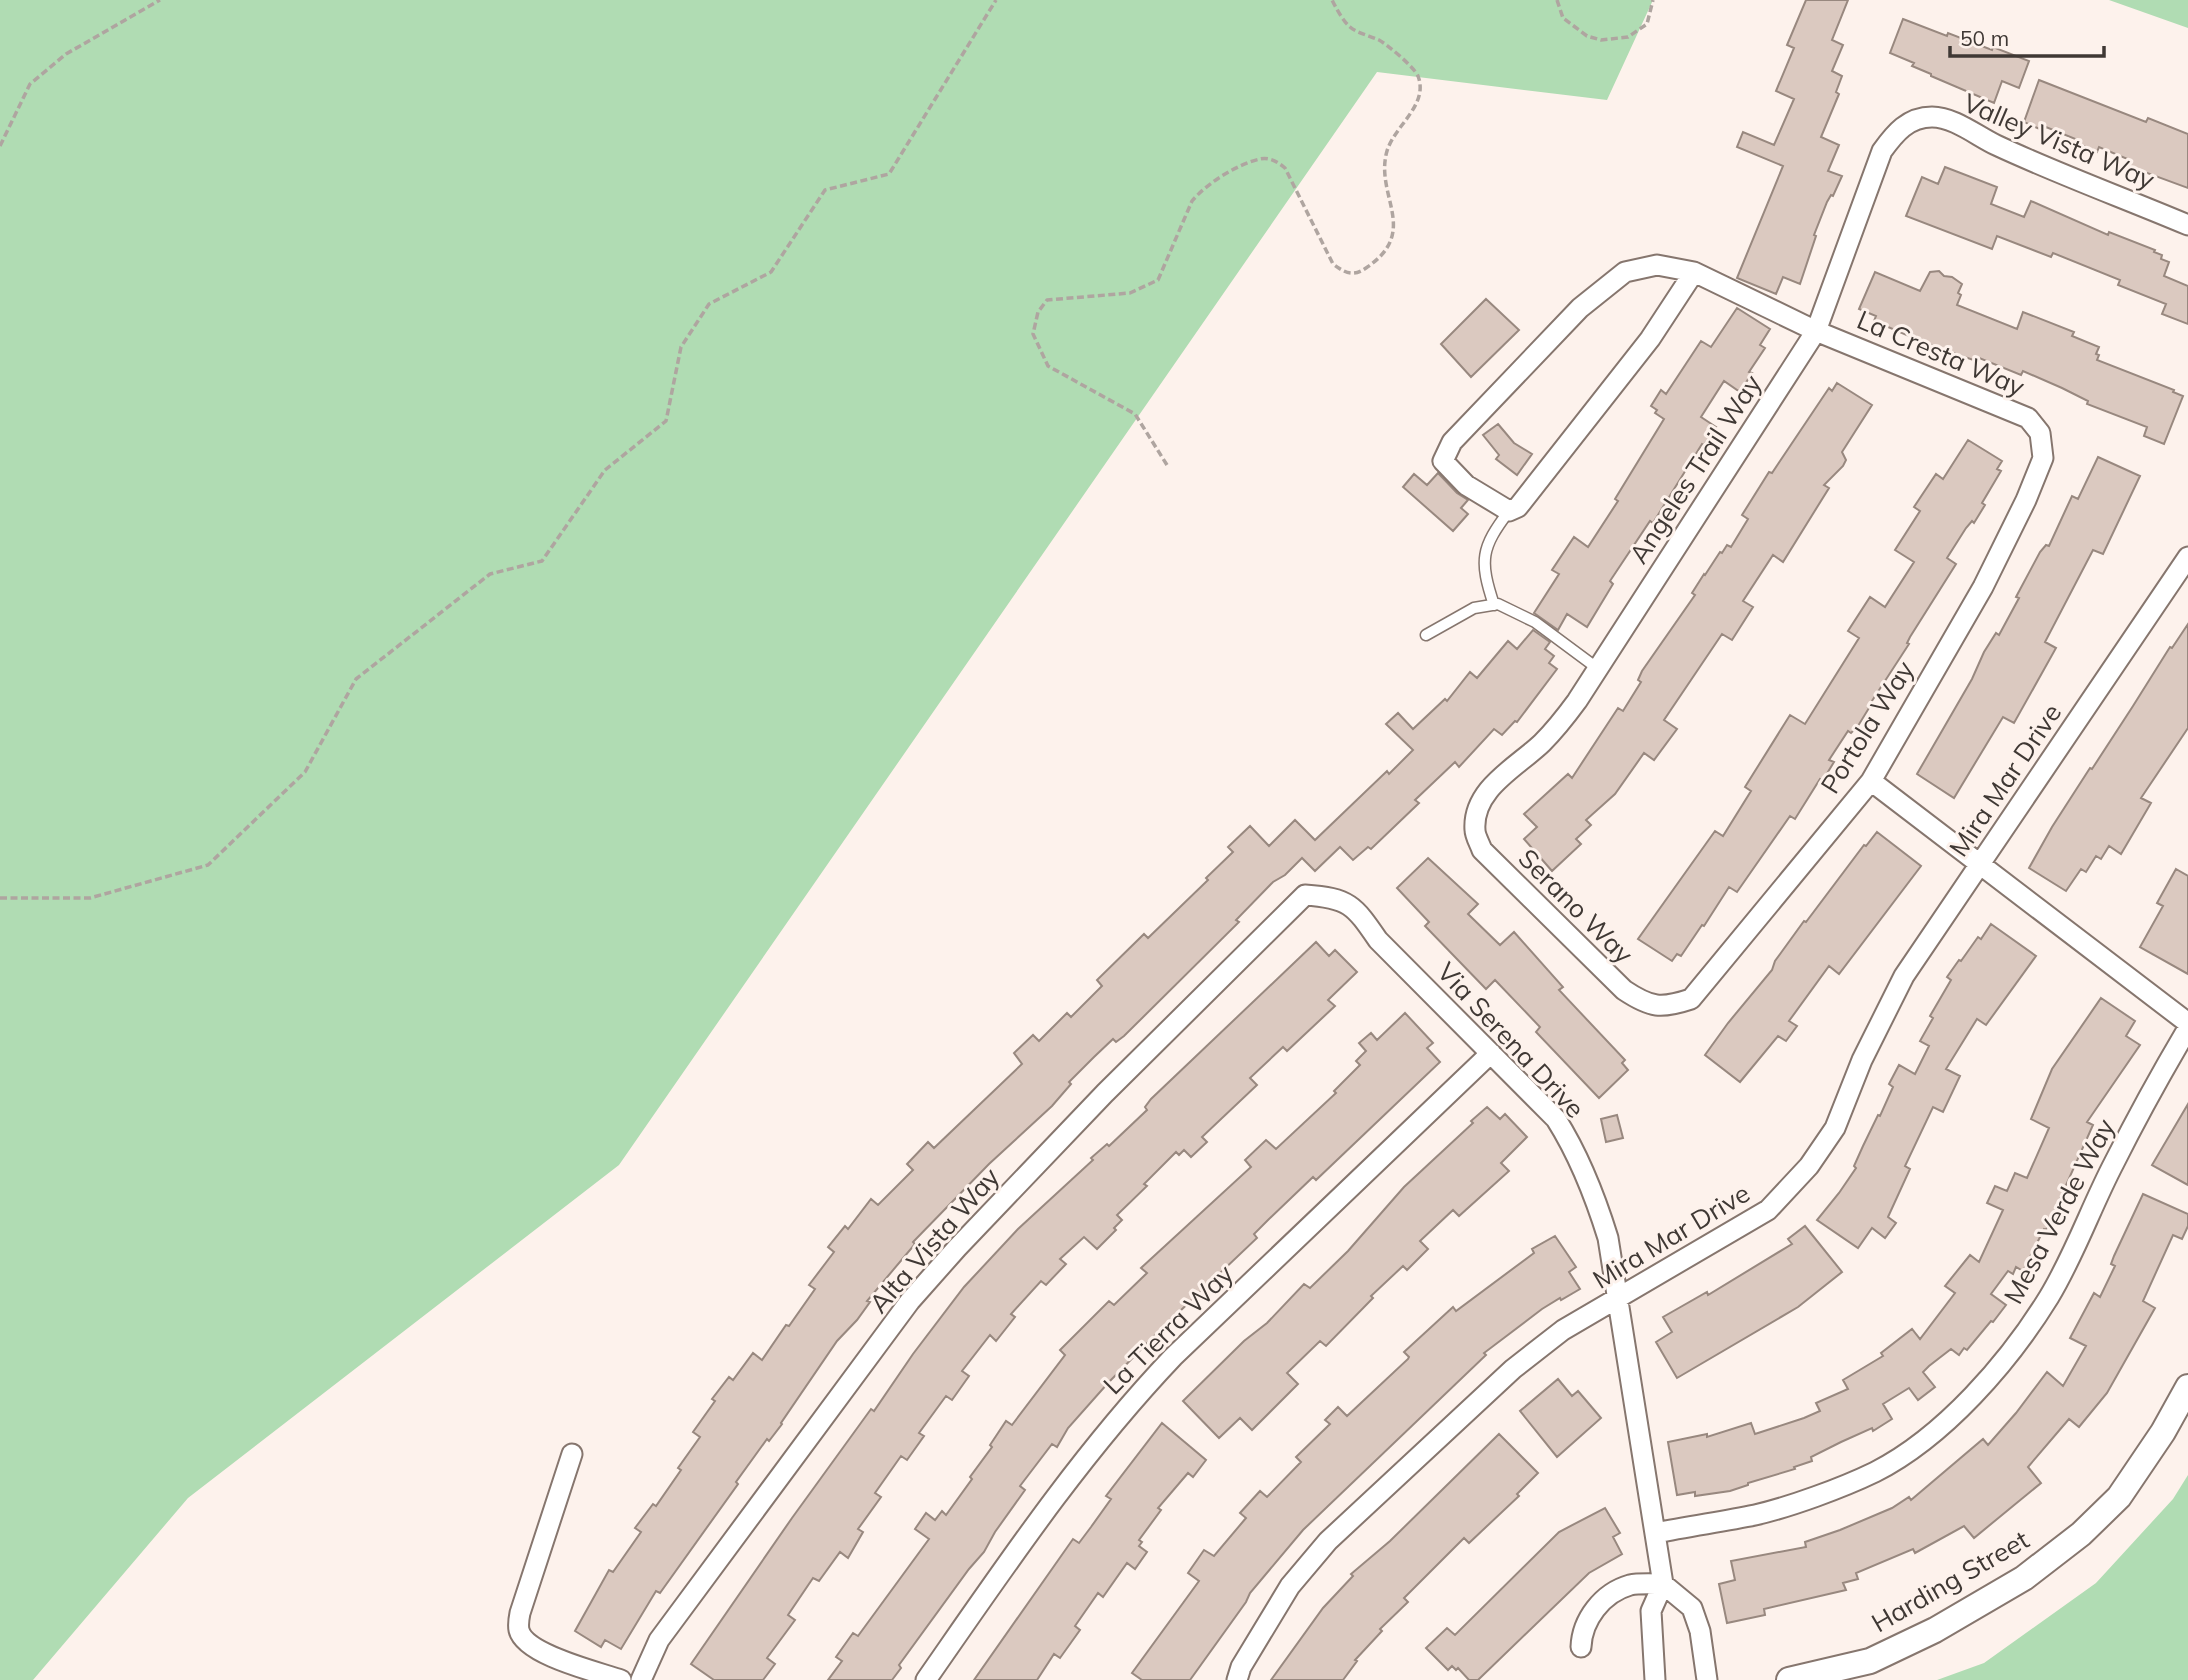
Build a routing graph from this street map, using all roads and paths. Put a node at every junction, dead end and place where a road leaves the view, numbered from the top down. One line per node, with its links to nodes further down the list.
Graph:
1 (160, 0): 7 (path)
2 (996, 0): 22 (path)
3 (1332, 0): 12 (path)
4 (1558, 0): 5 (path)
5 (1653, 0)
6 (1907, 122): 8 (street, Valley Vista Way); 10 (street, Angeles Trail Way)
7 (0, 146)
8 (2188, 225)
9 (1694, 272): 10 (street, La Cresta Way); 13 (street); 13 (street, La Cresta Way)
10 (1816, 331): 11 (street, La Cresta Way); 17 (street, Angeles Trail Way)
11 (2040, 433): 18 (street, Portola Way)
12 (1167, 465)
13 (1509, 511): 15 (lane)
14 (2188, 557): 20 (street, Mira Mar Drive)
15 (1494, 605): 16 (lane); 17 (lane)
16 (1426, 635)
17 (1597, 668): 19 (street, Angeles Trail Way)
18 (1871, 781): 20 (street); 23 (street, Portola Way)
19 (1476, 814): 23 (street, Serano Way)
20 (1979, 863): 24 (street); 26 (street, Mira Mar Drive)
21 (1328, 897): 25 (street, Via Serena Drive); 33 (street, Alta Vista Way)
22 (0, 898)
23 (1670, 1006)
24 (2188, 1025): 29 (street, Mesa Verde Way)
25 (1491, 1052): 26 (street, Via Serena Drive); 34 (street, La Tierra Way)
26 (1617, 1300): 29 (street, Via Serena Drive); 35 (street, Mira Mar Drive)
27 (2188, 1387): 38 (street, Harding Street)
28 (572, 1454): 32 (street)
29 (1656, 1533): 30 (street, Via Serena Drive)
30 (1663, 1584): 31 (street); 36 (street, Via Serena Drive); 37 (street)
31 (1581, 1647)
32 (621, 1680)
33 (641, 1680)
34 (926, 1680)
35 (1237, 1680)
36 (1655, 1680)
37 (1707, 1680)
38 (1789, 1680)

